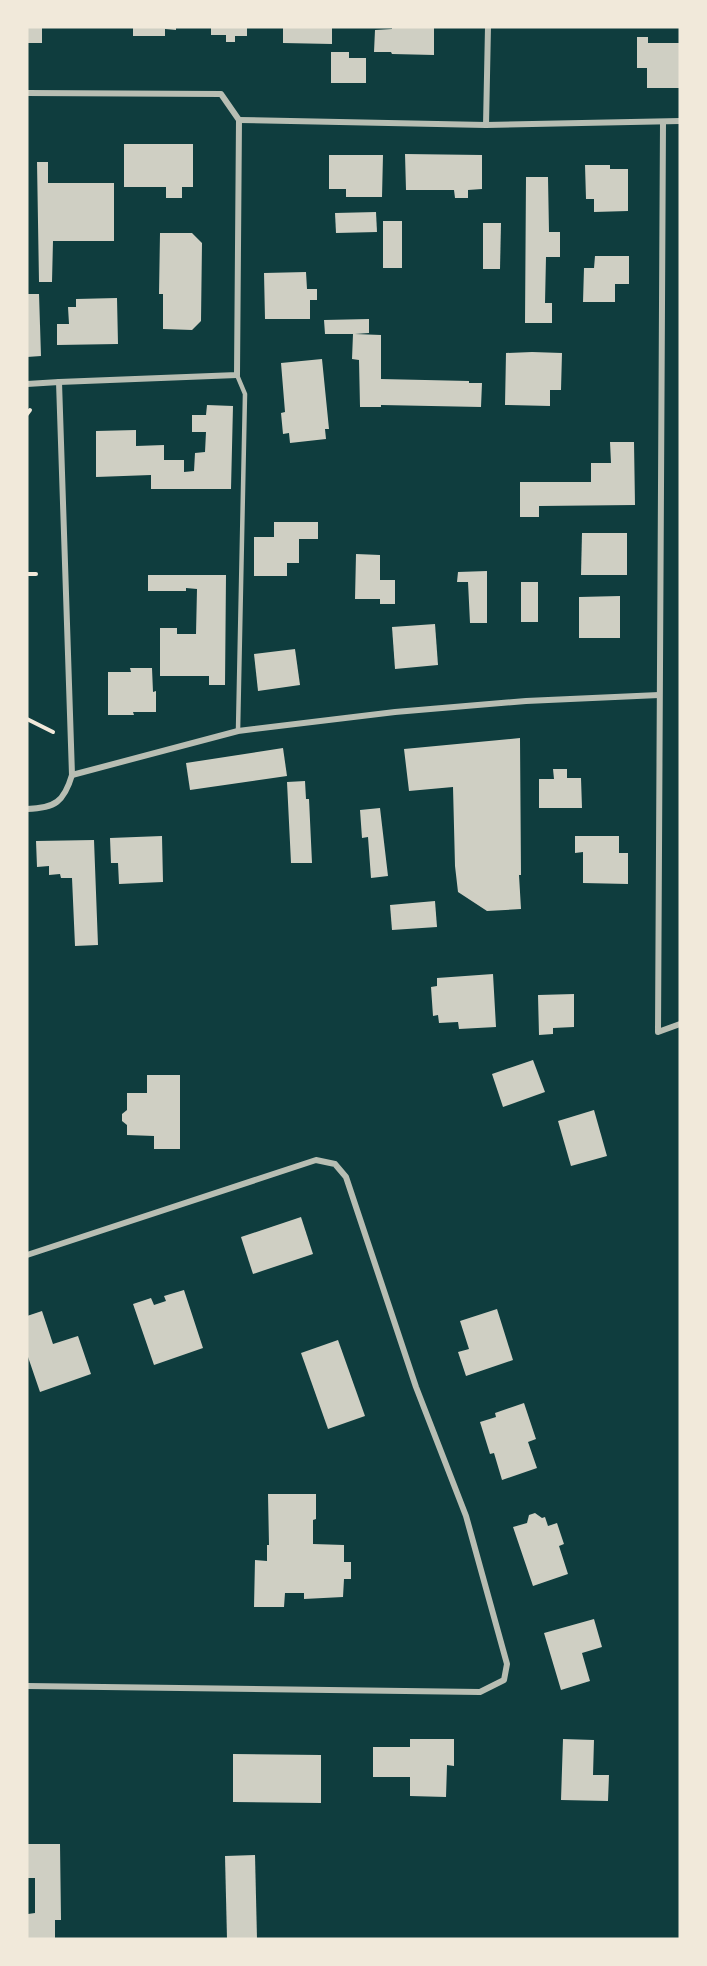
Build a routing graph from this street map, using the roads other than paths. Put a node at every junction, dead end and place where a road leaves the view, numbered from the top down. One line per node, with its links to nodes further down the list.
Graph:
1 (488, 27): 6 (street)
2 (27, 93): 3 (street)
3 (239, 120): 6 (street); 7 (street)
4 (663, 122): 5 (street); 6 (street); 10 (street)
5 (680, 122)
6 (486, 125)
7 (237, 375): 8 (street); 11 (lane)
8 (59, 382): 9 (street); 12 (street)
9 (27, 384)
10 (659, 695): 11 (street); 14 (street)
11 (238, 731): 12 (street)
12 (72, 775): 13 (street)
13 (27, 809)
14 (680, 1024)
15 (27, 1255): 16 (street)
16 (27, 1686)

